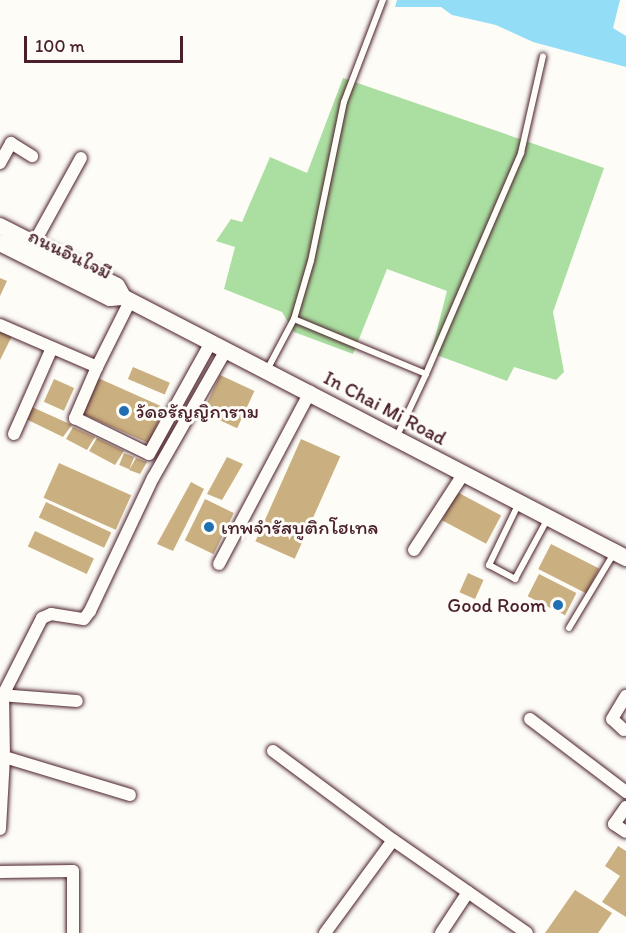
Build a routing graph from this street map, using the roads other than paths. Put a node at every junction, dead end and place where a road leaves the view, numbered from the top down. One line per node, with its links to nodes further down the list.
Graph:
1 (383, 0): 10 (lane)
2 (543, 56): 16 (lane)
3 (32, 156): 5 (street)
4 (81, 158): 8 (street)
5 (0, 164)
6 (0, 226): 8 (main road, ถนนอินใจมี)
7 (0, 243): 9 (main road, ถนนอินใจมี)
8 (34, 243): 9 (main road, ถนนอินใจมี)
9 (126, 299): 12 (main road, In Chai Mi Road); 14 (street)
10 (294, 319): 15 (lane); 16 (lane)
11 (0, 325): 13 (street)
12 (219, 346): 14 (street); 15 (main road, In Chai Mi Road); 27 (street)
13 (52, 348): 14 (street); 18 (street)
14 (97, 367)
15 (267, 371): 17 (main road, In Chai Mi Road)
16 (426, 374): 19 (lane)
17 (310, 392): 19 (main road, In Chai Mi Road); 25 (street)
18 (14, 434)
19 (396, 438): 20 (main road, In Chai Mi Road)
20 (464, 473): 21 (main road, In Chai Mi Road); 23 (street)
21 (520, 502): 22 (main road, In Chai Mi Road); 22 (lane)
22 (547, 517): 24 (main road, In Chai Mi Road)
23 (414, 550)
24 (620, 555): 26 (lane)
25 (219, 564)
26 (569, 628)
27 (1, 695): 29 (street); 33 (street)
28 (626, 696): 31 (street)
29 (77, 701)
30 (530, 719): 34 (street)
31 (624, 729)
32 (273, 751): 39 (street)
33 (4, 757): 35 (street); 37 (street)
34 (626, 792)
35 (130, 795)
36 (626, 807): 38 (street)
37 (0, 829)
38 (626, 832)
39 (393, 840): 41 (street); 43 (street)
40 (0, 872): 42 (street)
41 (468, 892): 44 (street); 45 (street)
42 (74, 933)
43 (325, 933)
44 (441, 933)
45 (526, 933)

